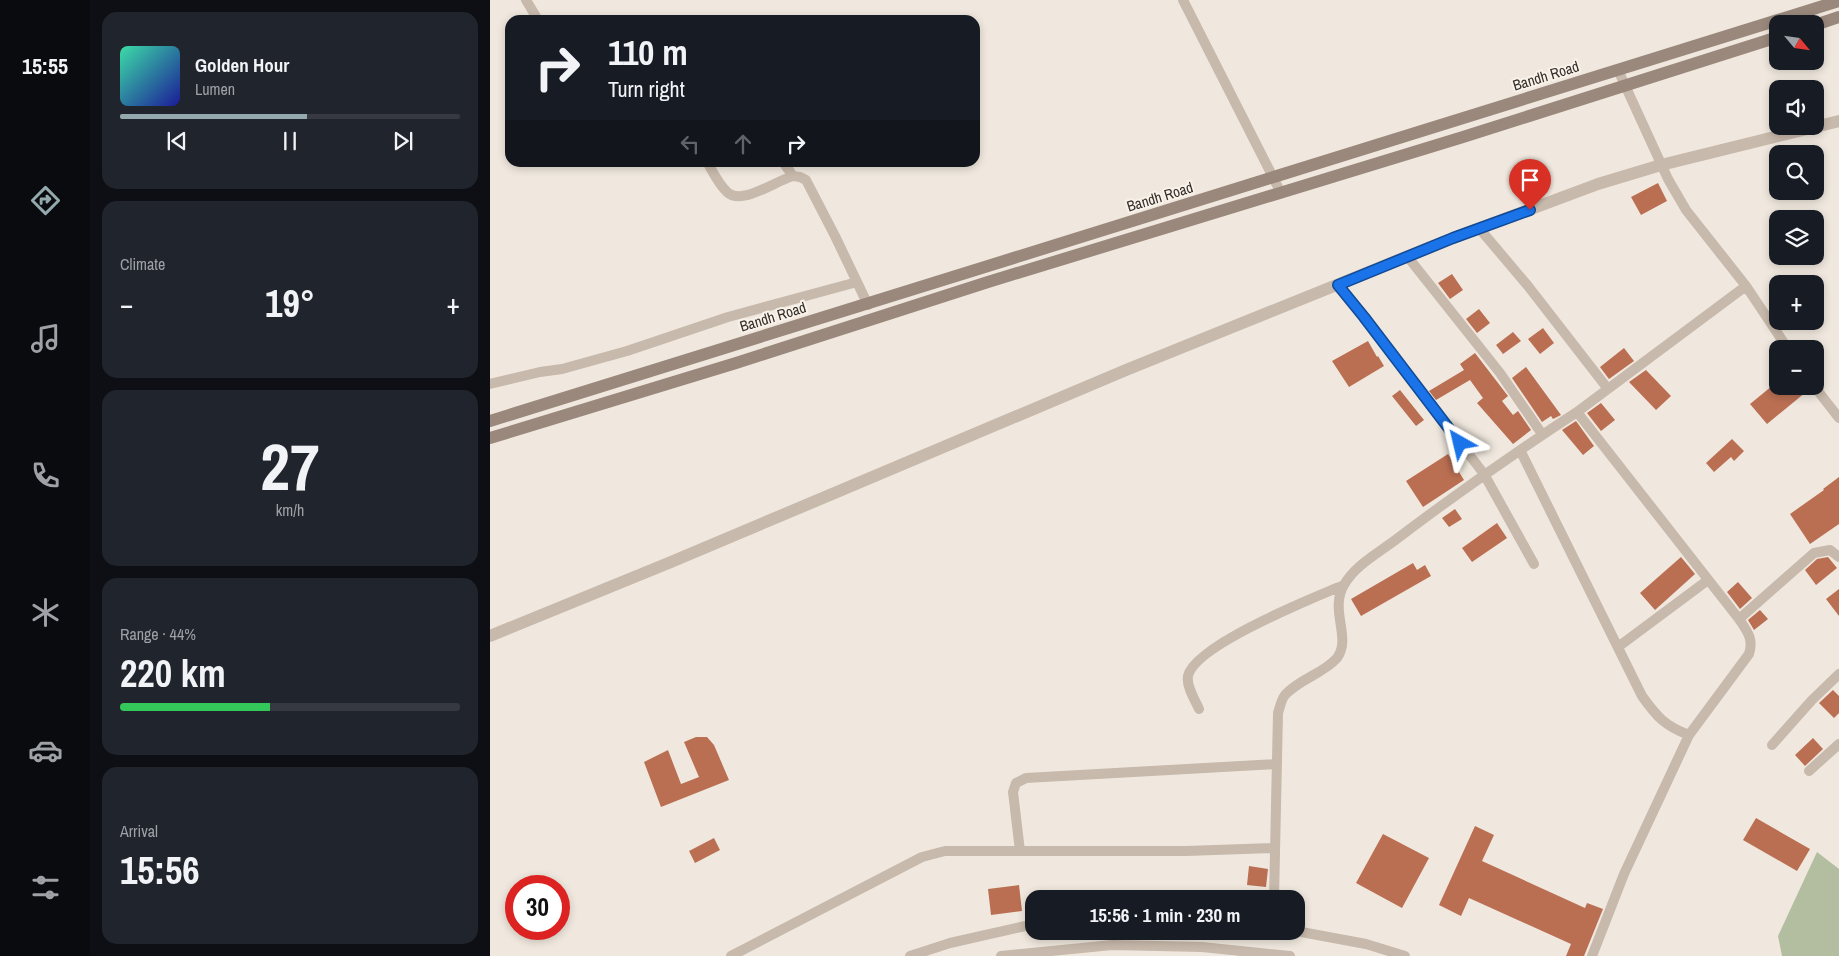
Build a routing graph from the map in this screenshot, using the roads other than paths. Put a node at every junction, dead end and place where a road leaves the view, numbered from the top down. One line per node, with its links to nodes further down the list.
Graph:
1 (526, 0): 4 (street)
2 (1183, 0): 15 (street)
3 (1839, 2): 8 (main road, Bandh Road)
4 (535, 15)
5 (1839, 17): 6 (main road)
6 (1824, 22)
7 (1769, 40): 9 (main road, Bandh Road)
8 (1618, 70): 9 (street); 15 (main road, Bandh Road)
9 (1625, 86): 11 (street); 16 (main road, Bandh Road)
10 (1839, 121): 11 (street)
11 (1661, 165): 17 (street); 21 (street)
12 (711, 167): 14 (street)
13 (787, 167): 14 (street)
14 (793, 176): 19 (street)
15 (1275, 178): 16 (street); 22 (main road, Bandh Road)
16 (1281, 192): 31 (main road, Bandh Road)
17 (1479, 228): 18 (street); 25 (street)
18 (1407, 256): 20 (street); 30 (street)
19 (857, 282): 22 (street); 24 (street)
20 (1338, 285): 33 (street); 39 (street)
21 (1746, 286): 23 (street); 25 (street)
22 (868, 305): 29 (main road, Bandh Road)
23 (1782, 340)
24 (490, 384)
25 (1608, 389): 27 (street)
26 (1821, 395): 28 (street)
27 (1577, 412): 30 (street); 36 (street)
28 (1839, 418)
29 (490, 421)
30 (1542, 434): 32 (street)
31 (490, 438)
32 (1520, 450): 33 (street); 40 (street)
33 (1484, 474): 35 (street); 37 (street)
34 (1839, 557): 38 (street)
35 (1534, 564)
36 (1708, 580): 38 (street); 40 (street)
37 (1344, 585): 42 (street); 46 (street)
38 (1739, 619): 43 (street)
39 (490, 636)
40 (1618, 647): 43 (street)
41 (1839, 674): 45 (street)
42 (1199, 709)
43 (1689, 735): 59 (street)
44 (1839, 744): 47 (street)
45 (1772, 745)
46 (1276, 764): 48 (street); 49 (street)
47 (1809, 771)
48 (1274, 848): 49 (street); 50 (street)
49 (1020, 851): 54 (street)
50 (1274, 890)
51 (1025, 926): 55 (street)
52 (1305, 933): 53 (street)
53 (1388, 954): 58 (street)
54 (731, 956)
55 (910, 956)
56 (1001, 956): 57 (street)
57 (1290, 956)
58 (1405, 956)
59 (1592, 956)

